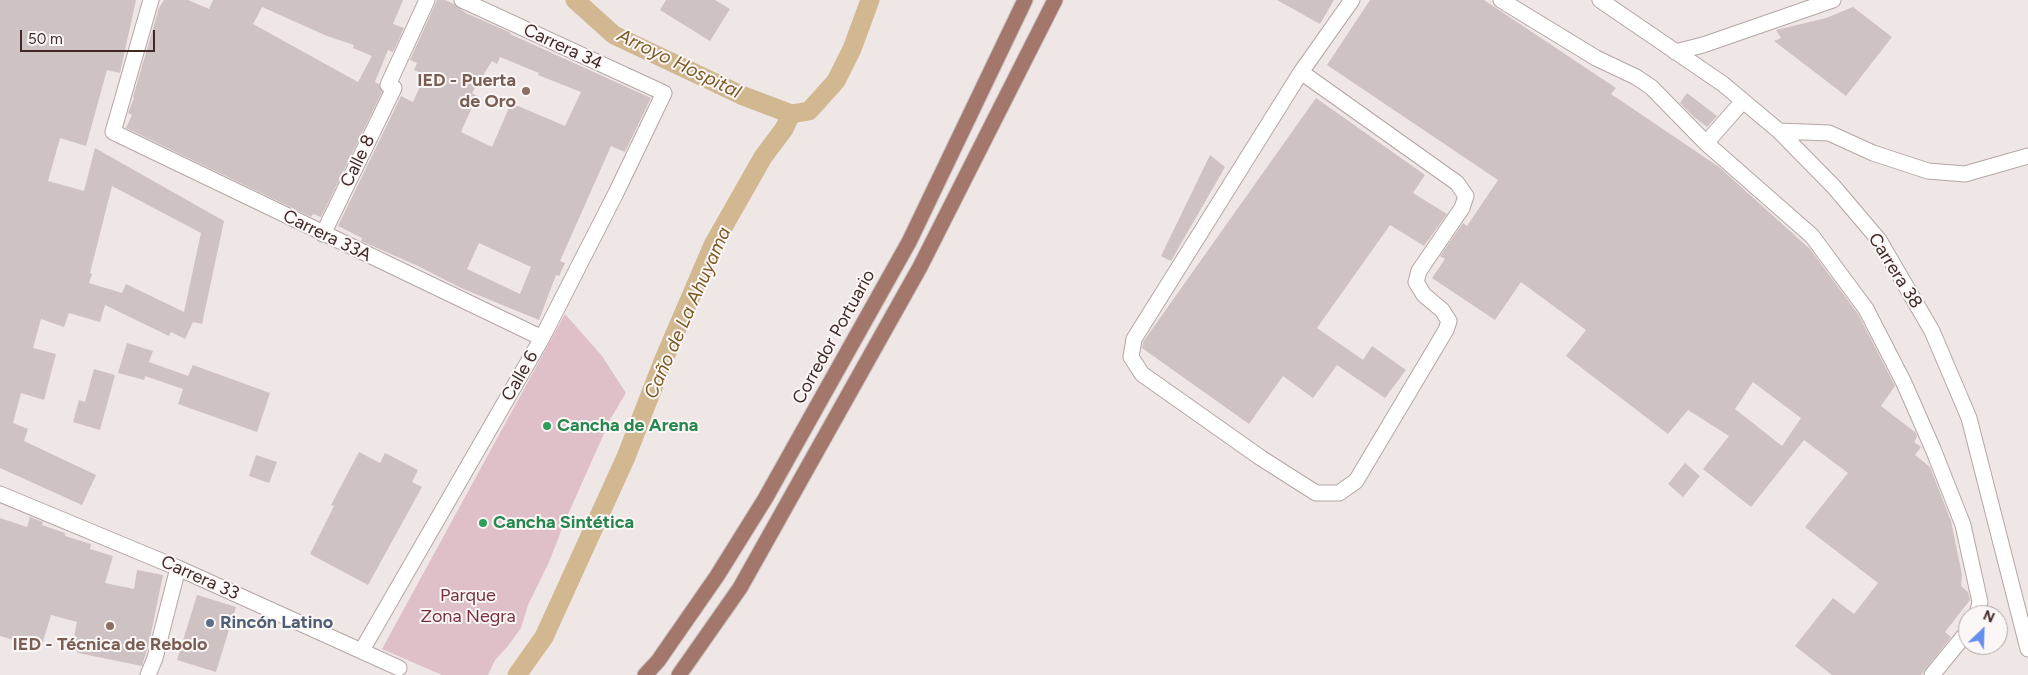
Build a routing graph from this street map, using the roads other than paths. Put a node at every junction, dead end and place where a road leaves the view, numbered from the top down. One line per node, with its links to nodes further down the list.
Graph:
1 (151, 0): 17 (street, Carrera 33A)
2 (428, 0): 17 (street, Calle 8)
3 (462, 0): 12 (street, Carrera 34)
4 (1025, 0): 27 (main road, Corredor Portuario)
5 (1055, 0): 28 (main road)
6 (1352, 0): 11 (street)
7 (1501, 0): 15 (street)
8 (1600, 0): 10 (street, Carrera 38)
9 (1832, 0): 10 (street)
10 (1675, 52): 13 (street, Carrera 38)
11 (1302, 72): 11 (street)
12 (664, 93): 18 (street, Calle 6)
13 (1743, 101): 14 (street, Carrera 38); 15 (street)
14 (1779, 132): 16 (street); 23 (street, Carrera 38)
15 (1706, 143): 21 (street)
16 (2028, 156)
17 (323, 234): 18 (street, Carrera 33A)
18 (542, 338): 24 (street, Calle 6)
19 (0, 494): 20 (street, Carrera 33)
20 (178, 568): 24 (street, Carrera 33); 26 (street)
21 (1979, 605)
22 (1958, 643): 29 (street)
23 (2028, 649)
24 (362, 650): 25 (street, Carrera 33)
25 (399, 668)
26 (148, 675)
27 (645, 675)
28 (679, 675)
29 (1932, 675)

